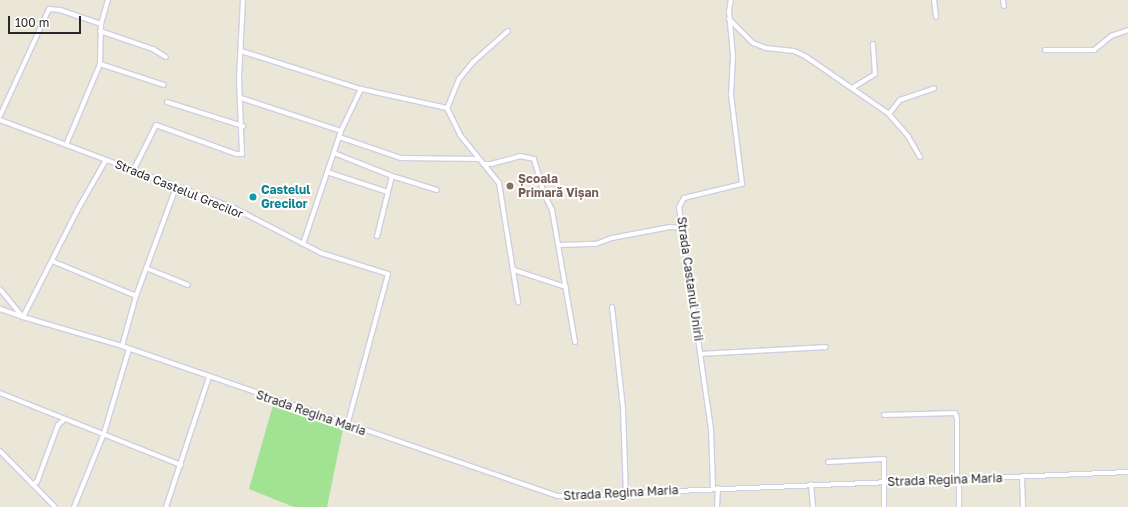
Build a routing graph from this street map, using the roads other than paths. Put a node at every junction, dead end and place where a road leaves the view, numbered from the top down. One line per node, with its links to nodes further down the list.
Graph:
1 (108, 0): 9 (street)
2 (243, 0): 15 (street)
3 (731, 0): 8 (street, Strada Castanul Unirii)
4 (934, 0): 7 (street)
5 (1003, 0): 6 (street)
6 (1004, 6)
7 (936, 17)
8 (729, 18): 19 (street); 43 (street, Strada Castanul Unirii)
9 (101, 24): 11 (street); 26 (street)
10 (1128, 30): 14 (street)
11 (100, 31): 16 (street); 17 (street)
12 (508, 31): 24 (street)
13 (873, 44): 19 (street)
14 (1045, 50)
15 (241, 51): 21 (street); 22 (street)
16 (166, 57)
17 (100, 64): 18 (street); 31 (street)
18 (164, 85)
19 (852, 88): 25 (street)
20 (934, 88): 25 (street)
21 (361, 89): 24 (street); 29 (street)
22 (241, 98): 28 (street); 29 (street)
23 (167, 102): 28 (street)
24 (447, 108): 34 (street)
25 (889, 114): 33 (street)
26 (0, 116)
27 (0, 120): 31 (street, Strada Castelul Grecilor)
28 (243, 126): 37 (street)
29 (341, 131): 30 (street)
30 (339, 137): 32 (street); 34 (street)
31 (66, 145): 35 (street, Strada Castelul Grecilor)
32 (334, 153): 38 (street); 39 (street)
33 (920, 157)
34 (479, 159): 36 (street)
35 (106, 160): 37 (street, Strada Castelul Grecilor); 47 (street)
36 (483, 164): 46 (street); 49 (street)
37 (133, 171): 40 (street, Strada Castelul Grecilor)
38 (327, 172): 42 (street); 45 (street)
39 (392, 176): 41 (street); 42 (street)
40 (176, 187): 45 (street, Strada Castelul Grecilor); 48 (street)
41 (437, 190)
42 (388, 192): 44 (street)
43 (683, 228): 46 (street); 62 (street, Strada Castanul Unirii)
44 (377, 236)
45 (303, 244): 67 (street, Strada Castelul Grecilor)
46 (560, 245): 51 (street)
47 (52, 261): 53 (street); 57 (street)
48 (146, 268): 50 (street); 53 (street)
49 (514, 270): 51 (street); 54 (street)
50 (188, 285)
51 (566, 288): 58 (street)
52 (0, 289): 57 (street)
53 (136, 296): 59 (street)
54 (518, 302)
55 (612, 307): 79 (street)
56 (0, 309): 57 (street, Strada Regina Maria)
57 (23, 317): 59 (street, Strada Regina Maria)
58 (575, 342)
59 (122, 346): 61 (street, Strada Regina Maria)
60 (826, 347): 62 (street)
61 (129, 349): 63 (street, Strada Regina Maria); 68 (street)
62 (701, 354): 78 (street, Strada Castanul Unirii)
63 (209, 377): 67 (street, Strada Regina Maria); 71 (street)
64 (0, 393): 66 (street)
65 (884, 415): 74 (street)
66 (65, 419): 68 (street); 76 (street)
67 (347, 426): 79 (street, Strada Regina Maria)
68 (104, 433): 71 (street); 81 (street)
69 (0, 451): 76 (street)
70 (828, 462): 75 (street)
71 (181, 465): 82 (street)
72 (1128, 472): 73 (street, Strada Regina Maria)
73 (1022, 477): 74 (street, Strada Regina Maria); 87 (street)
74 (958, 479): 75 (street, Strada Regina Maria); 86 (street)
75 (884, 482): 77 (street, Strada Regina Maria); 85 (street)
76 (32, 484): 80 (street)
77 (811, 484): 78 (street, Strada Regina Maria); 84 (street)
78 (715, 488): 79 (street, Strada Regina Maria); 83 (street, Strada Castanul Unirii)
79 (626, 493)
80 (55, 507)
81 (74, 507)
82 (166, 507)
83 (717, 507)
84 (813, 507)
85 (884, 507)
86 (959, 507)
87 (1023, 507)

